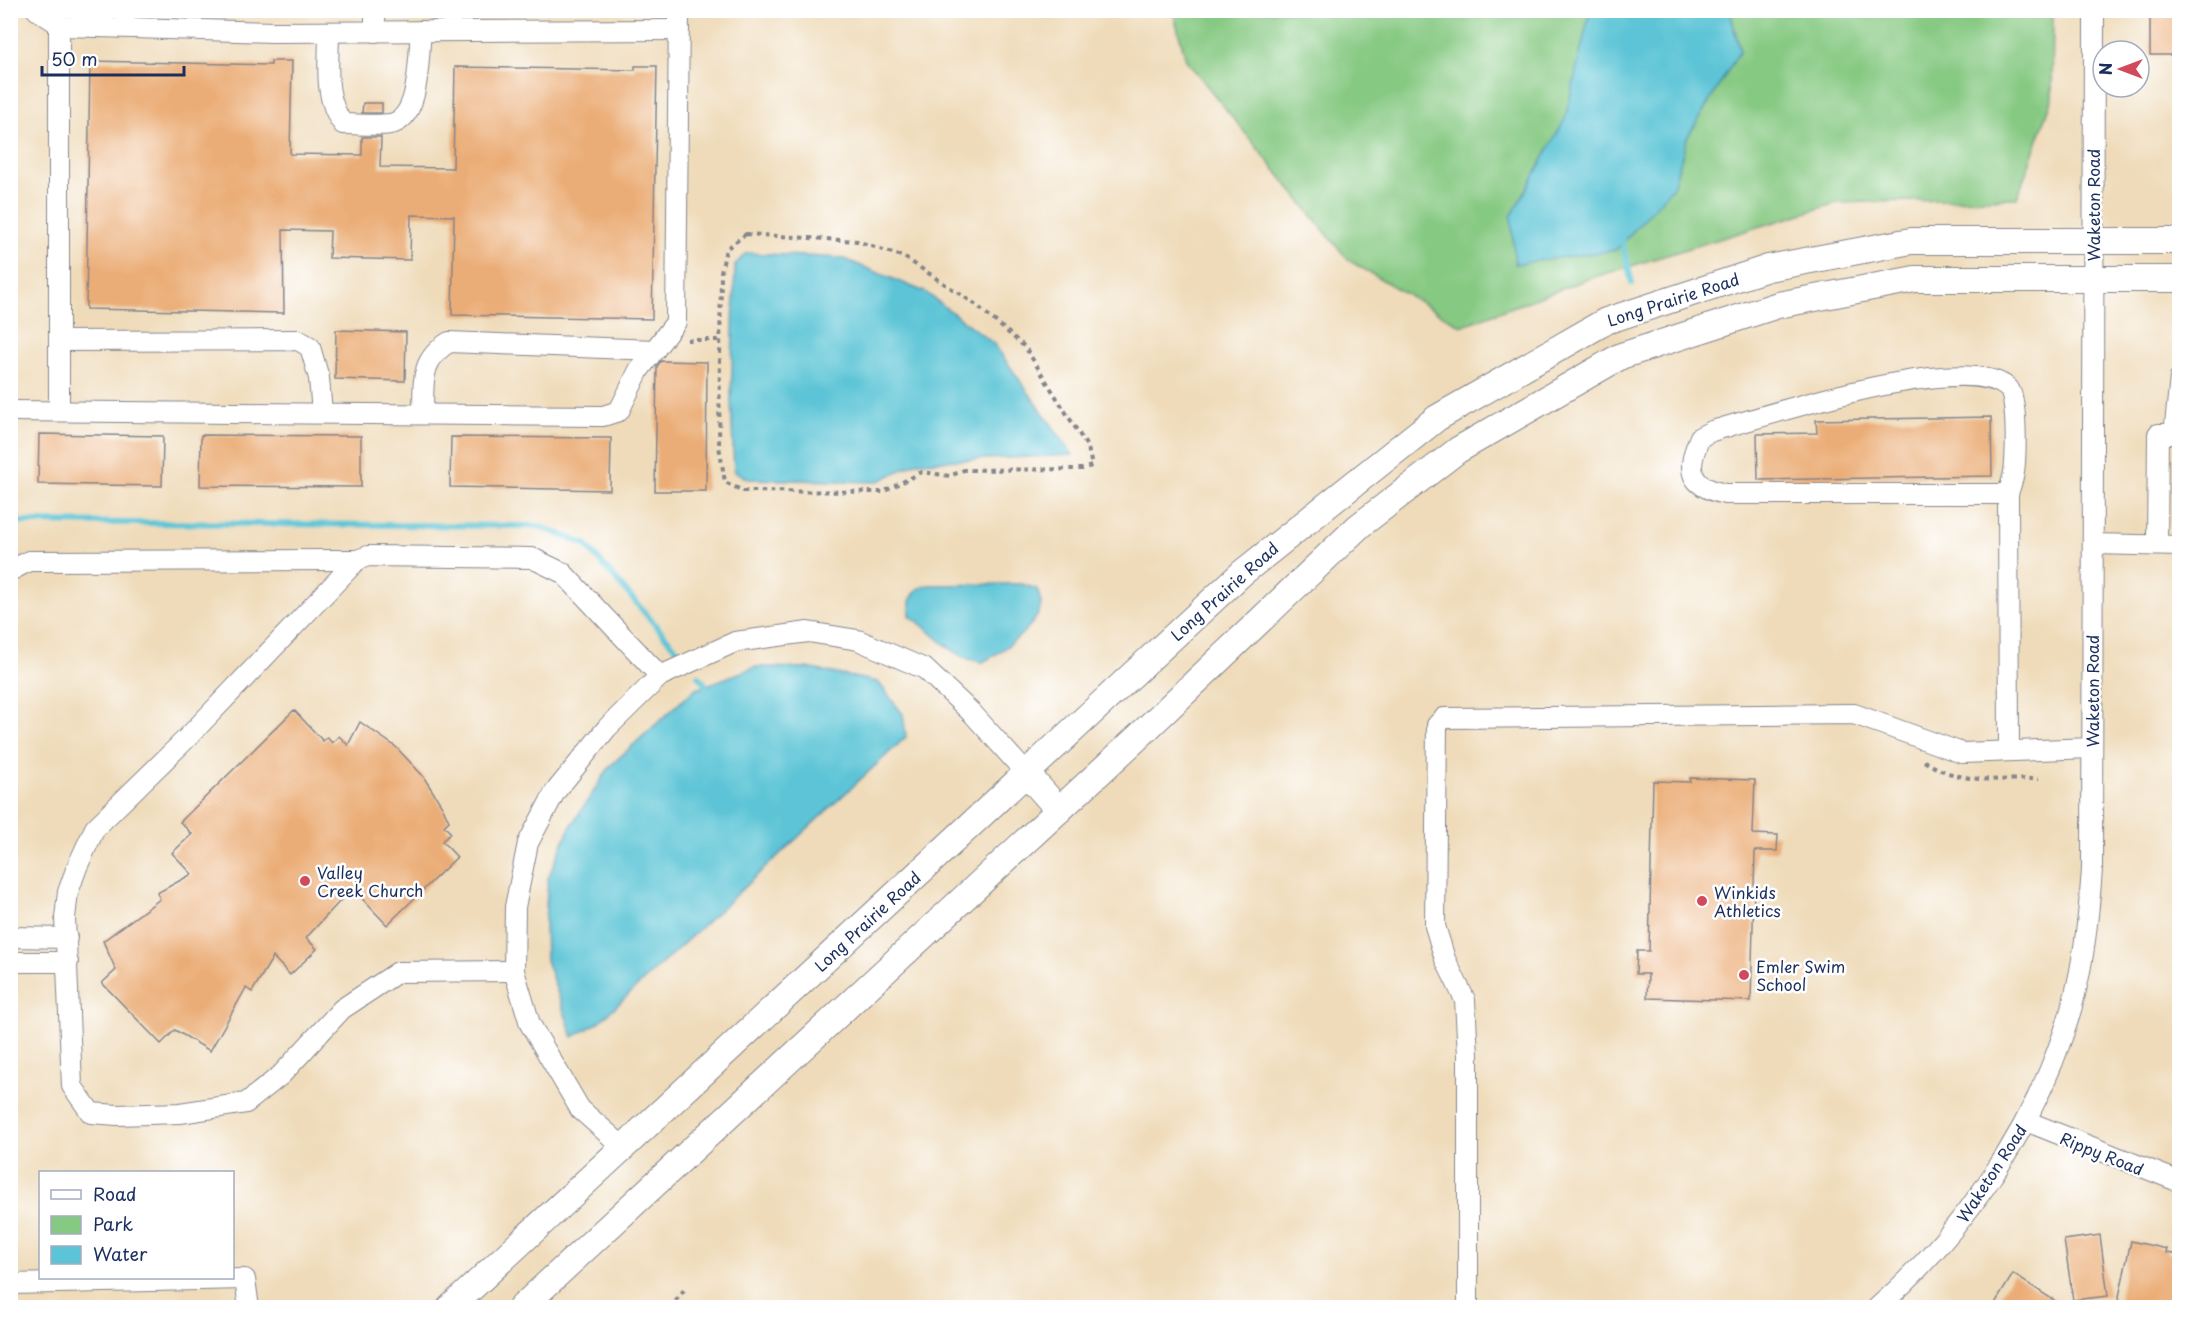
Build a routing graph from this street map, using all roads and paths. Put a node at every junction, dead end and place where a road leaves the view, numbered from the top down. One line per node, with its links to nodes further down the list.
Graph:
1 (37, 10): 5 (street)
2 (375, 10): 8 (street)
3 (2094, 10): 9 (street, Waketon Road)
4 (679, 20): 6 (street); 15 (street)
5 (59, 24): 7 (street); 14 (street)
6 (421, 31): 7 (street); 8 (street)
7 (329, 32): 8 (street)
8 (375, 32)
9 (2093, 240): 10 (main road, Long Prairie Road); 11 (street, Waketon Road); 31 (main road, Long Prairie Road)
10 (2180, 241)
11 (2092, 278): 12 (main road); 23 (street, Waketon Road); 32 (main road)
12 (2180, 279)
13 (719, 340): 13 (path); 15 (path)
14 (59, 341): 17 (street); 19 (street)
15 (659, 345): 20 (street); 20 (street)
16 (2180, 378): 21 (street)
17 (59, 410): 18 (street); 19 (street)
18 (10, 411)
19 (322, 413): 20 (street)
20 (423, 414)
21 (2177, 434): 24 (street)
22 (2008, 494): 22 (street); 30 (street)
23 (2093, 544): 24 (street); 29 (street, Waketon Road)
24 (2157, 545): 25 (street)
25 (2180, 546)
26 (357, 560): 27 (street); 28 (street); 34 (street)
27 (10, 571)
28 (660, 676): 31 (street); 37 (street)
29 (2092, 748): 30 (street); 38 (street, Waketon Road)
30 (2009, 751): 47 (street)
31 (1026, 773): 32 (main road); 39 (main road, Long Prairie Road)
32 (1059, 810): 45 (main road)
33 (10, 937): 34 (street)
34 (67, 938): 36 (street)
35 (10, 962): 36 (street)
36 (68, 962): 37 (street)
37 (514, 971): 39 (street)
38 (2026, 1121): 40 (street, Rippy Road); 48 (street, Waketon Road)
39 (623, 1147): 44 (main road, Long Prairie Road)
40 (2180, 1182)
41 (10, 1284): 43 (street)
42 (684, 1290): 46 (path)
43 (249, 1308)
44 (450, 1308)
45 (521, 1308)
46 (670, 1308)
47 (1468, 1308)
48 (1877, 1308)

